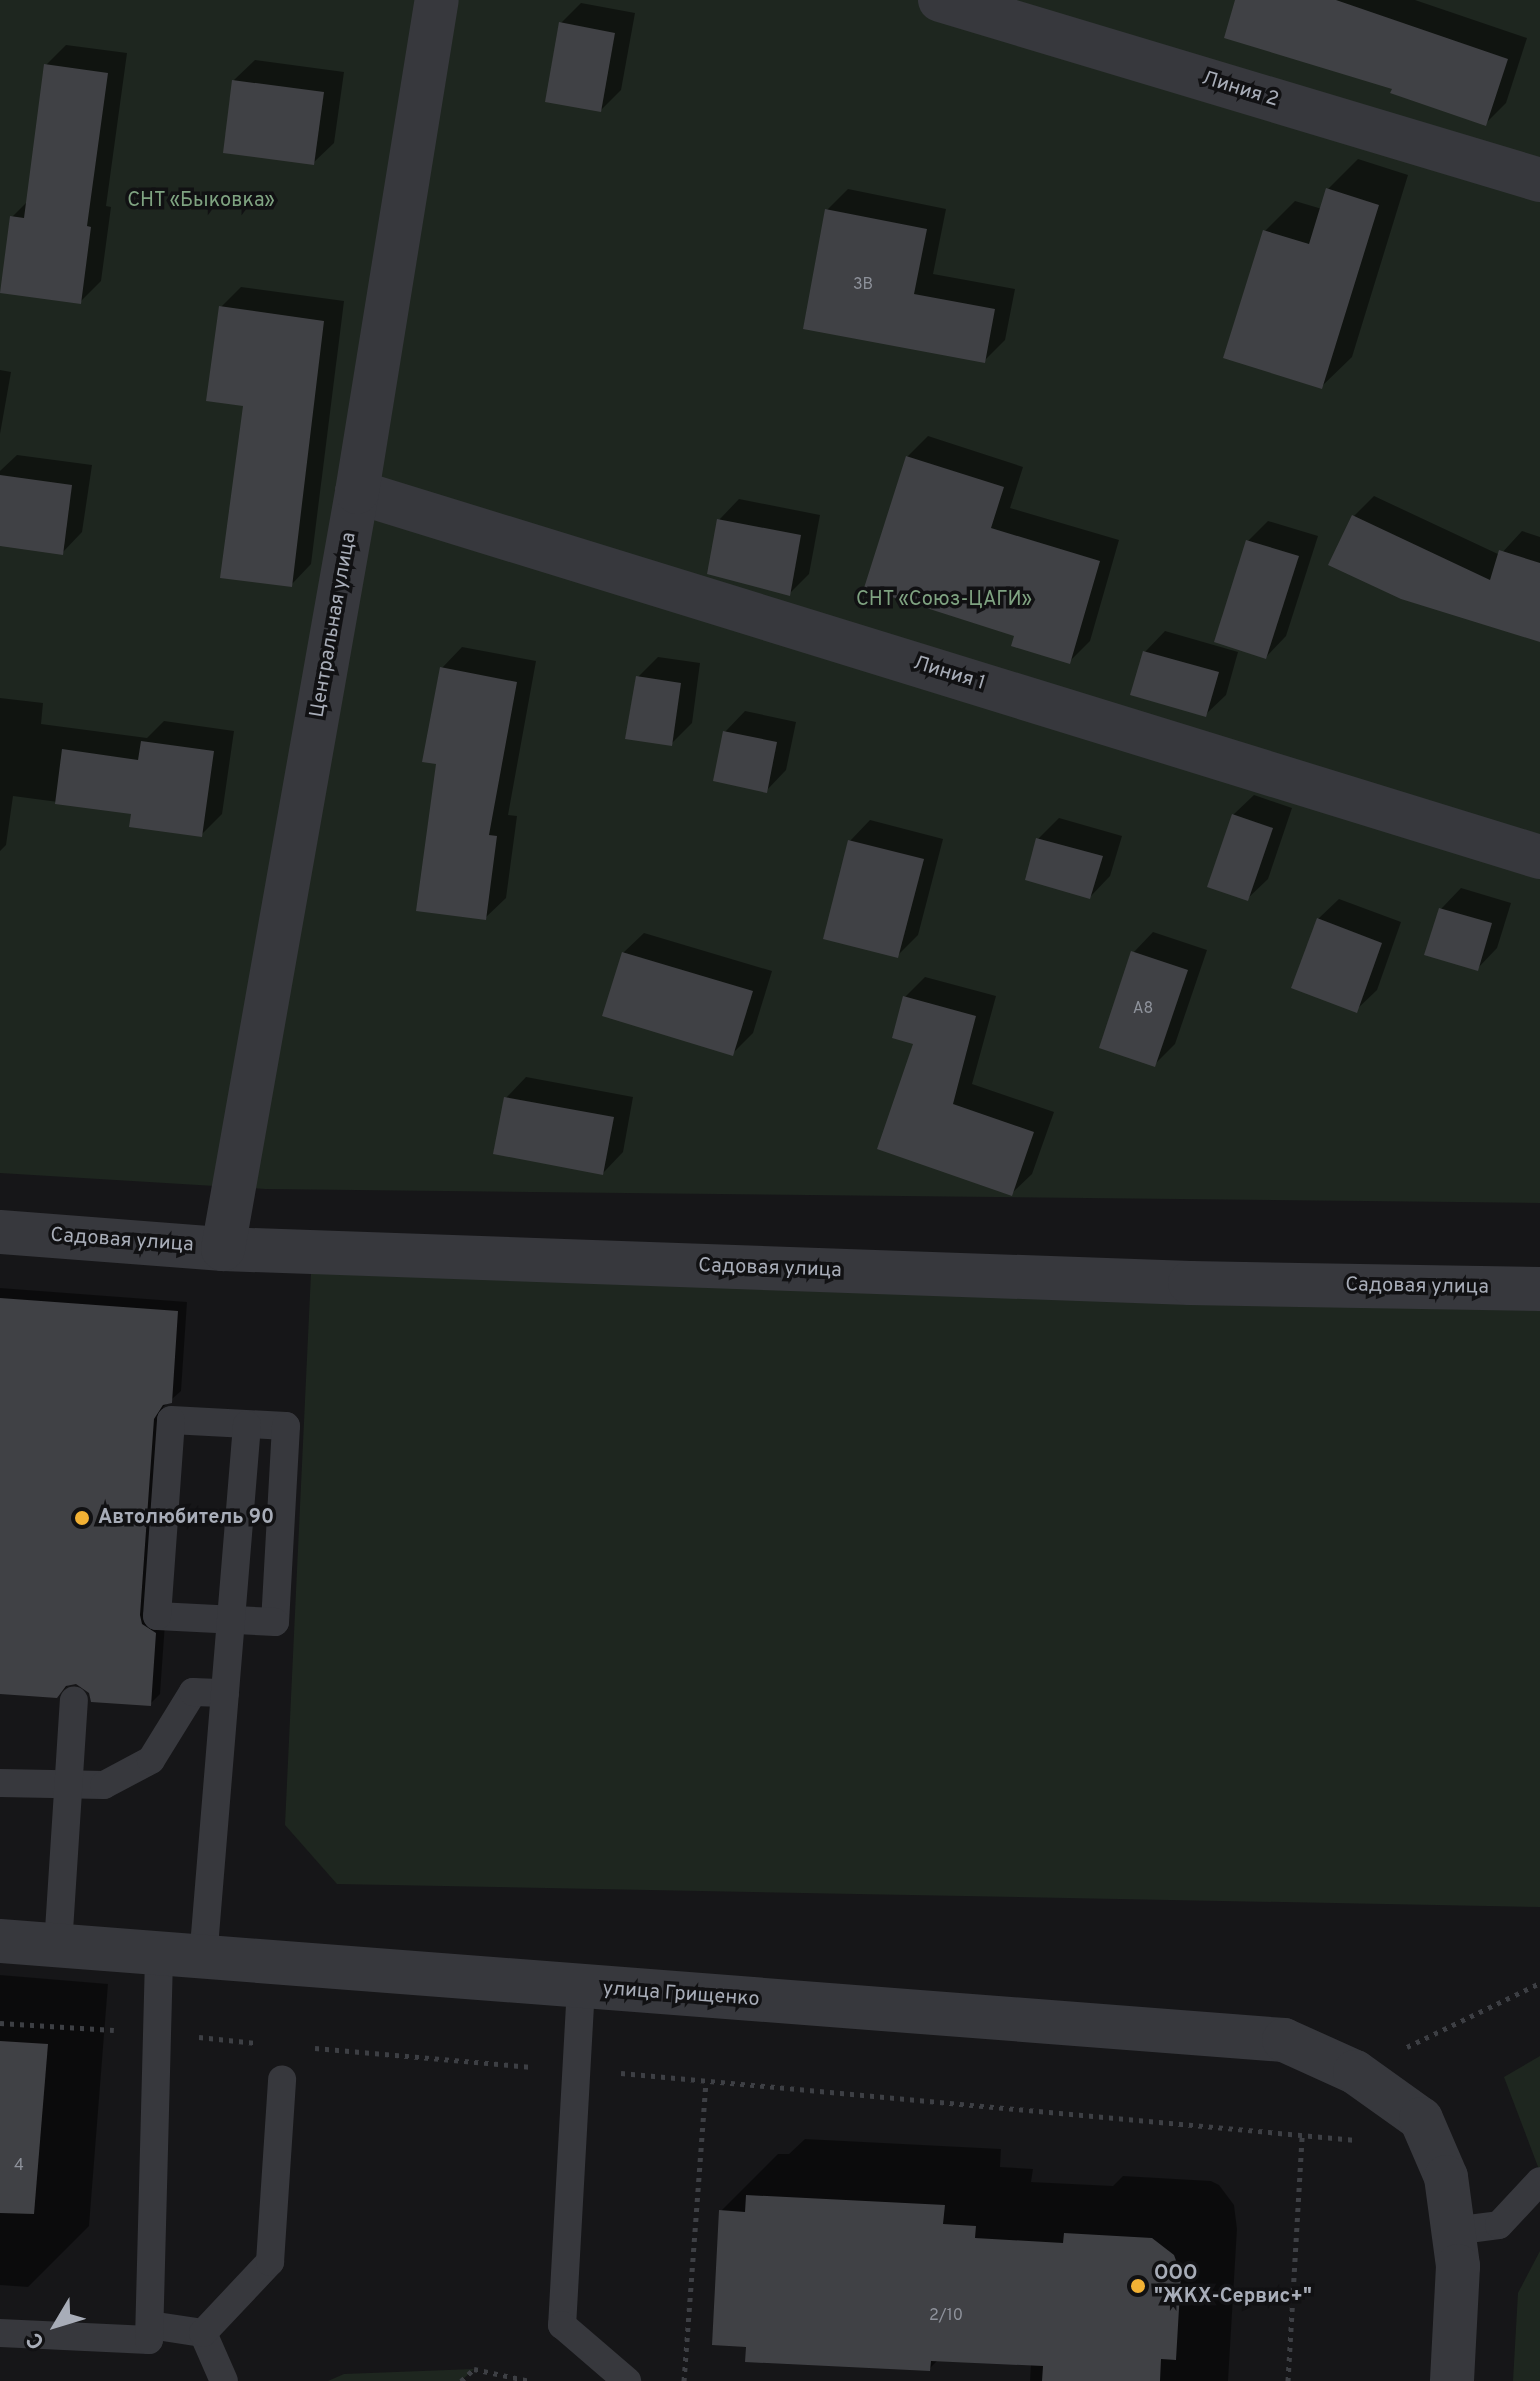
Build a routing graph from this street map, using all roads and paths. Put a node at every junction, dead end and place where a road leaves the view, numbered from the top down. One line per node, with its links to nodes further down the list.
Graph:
1 (437, 0): 4 (street, Центральная улица)
2 (940, 0): 3 (street, Линия 2)
3 (1540, 180)
4 (357, 492): 5 (street, Линия 1); 7 (street, Центральная улица)
5 (1540, 857)
6 (0, 1232): 7 (street, Садовая улица)
7 (223, 1249): 8 (street, Садовая улица)
8 (1540, 1289)
9 (247, 1425): 10 (lane); 10 (lane); 10 (lane)
10 (231, 1619): 11 (lane)
11 (225, 1693): 13 (lane); 17 (lane)
12 (74, 1701): 15 (lane)
13 (0, 1783)
14 (0, 1941): 15 (street, улица Грищенко)
15 (58, 1946): 16 (street, улица Грищенко)
16 (159, 1955): 17 (street, улица Грищенко); 21 (lane)
17 (203, 1959): 19 (street, улица Грищенко)
18 (1540, 1983): 25 (path)
19 (581, 1987): 24 (lane); 25 (street, улица Грищенко)
20 (0, 2023): 21 (path)
21 (157, 2033): 22 (path); 32 (lane)
22 (265, 2044)
23 (310, 2047): 24 (path)
24 (574, 2068): 27 (path); 38 (lane)
25 (1355, 2072): 31 (street, улица Грищенко)
26 (282, 2079): 34 (lane)
27 (706, 2082): 28 (path); 39 (path)
28 (1302, 2135): 29 (path); 40 (path)
29 (1365, 2141)
30 (1540, 2181): 31 (lane)
31 (1453, 2231): 41 (street, улица Грищенко)
32 (150, 2325): 33 (lane); 34 (lane)
33 (0, 2333)
34 (203, 2333): 35 (lane)
35 (224, 2381)
36 (461, 2381): 37 (path)
37 (530, 2381)
38 (627, 2381)
39 (684, 2381)
40 (1288, 2381)
41 (1452, 2381)

